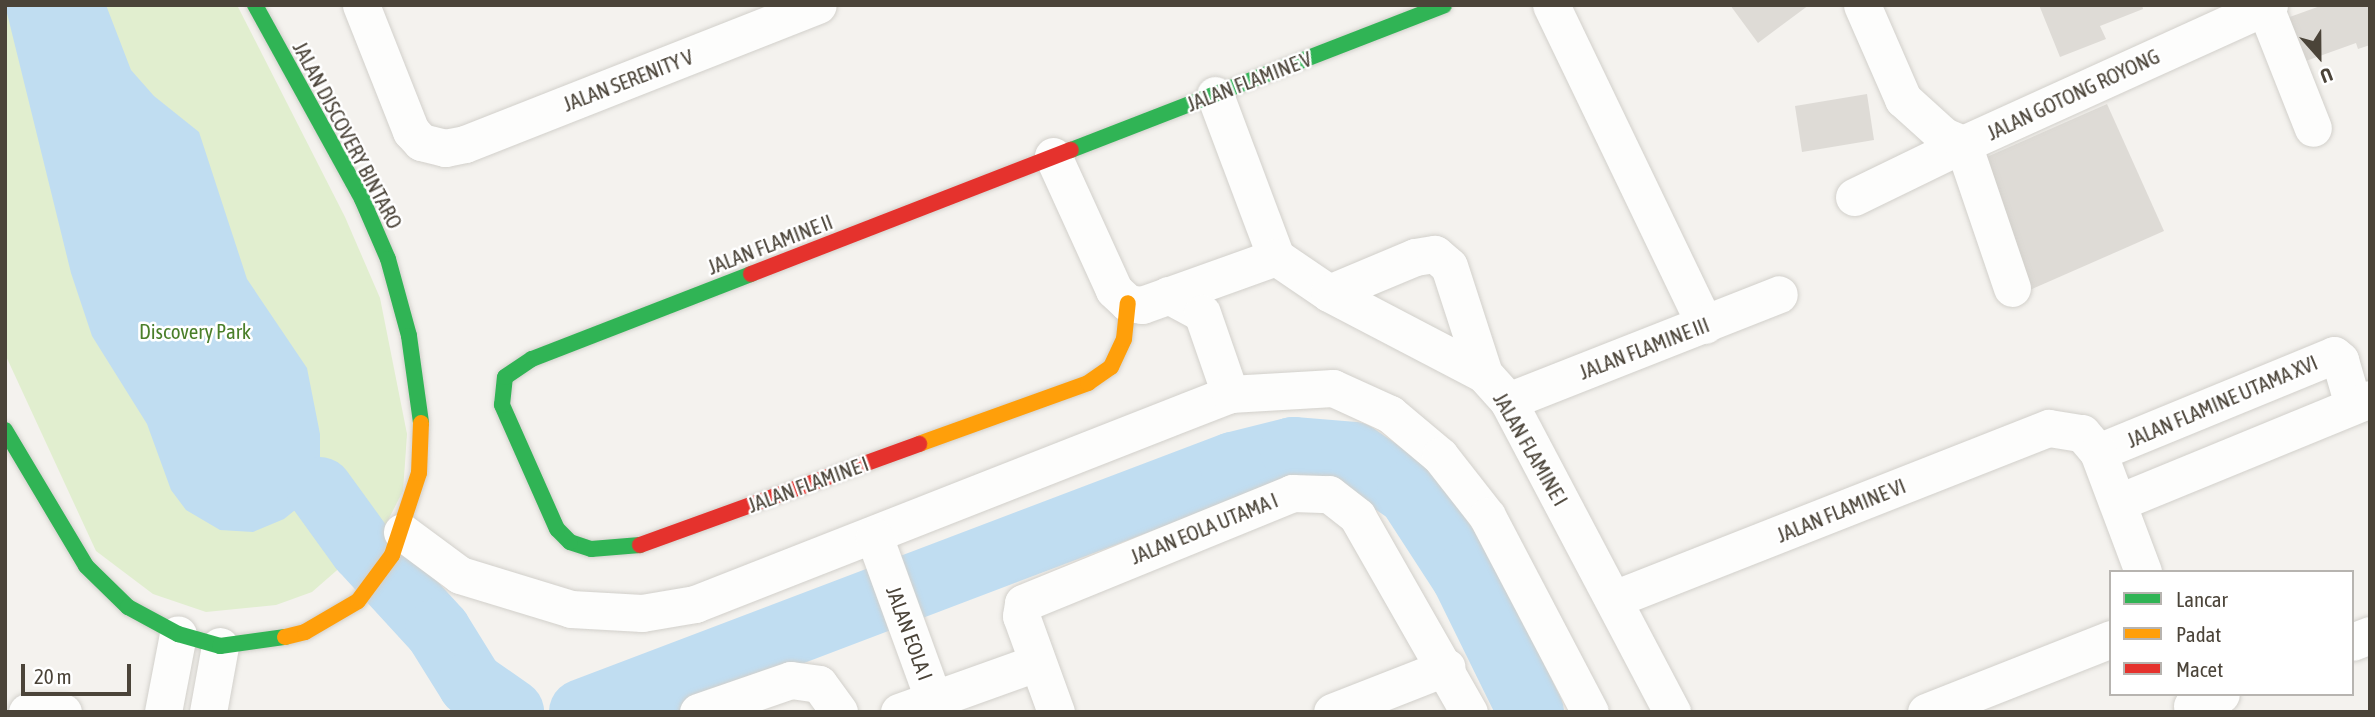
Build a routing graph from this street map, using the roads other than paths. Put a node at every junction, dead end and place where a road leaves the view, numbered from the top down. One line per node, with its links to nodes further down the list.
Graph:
1 (256, 5): 30 (street, JALAN DISCOVERY BINTARO)
2 (361, 5): 3 (street, JALAN SERENITY V)
3 (818, 5)
4 (1444, 5): 9 (street, JALAN FLAMINE V)
5 (1550, 5): 22 (street)
6 (1862, 5): 11 (street, JALAN GOTONG ROYONG)
7 (2267, 6): 8 (street, JALAN GOTONG ROYONG); 10 (street)
8 (2221, 15): 11 (street, JALAN GOTONG ROYONG)
9 (1215, 94): 12 (street, JALAN FLAMINE V); 14 (street)
10 (2313, 128)
11 (1963, 144): 13 (street); 16 (street)
12 (1053, 156): 20 (street); 23 (street, JALAN FLAMINE II)
13 (1854, 197)
14 (1276, 257): 15 (street); 17 (street, JALAN FLAMINE I)
15 (1225, 275): 19 (street); 21 (street)
16 (2012, 288)
17 (1329, 293): 24 (street, JALAN FLAMINE I); 24 (street)
18 (1779, 293): 22 (street, JALAN FLAMINE III)
19 (1168, 295): 20 (street); 21 (street)
20 (1128, 303): 23 (street, JALAN FLAMINE I)
21 (1202, 313): 25 (street)
22 (1705, 325): 24 (street, JALAN FLAMINE III)
23 (505, 377)
24 (1496, 388): 33 (street, JALAN FLAMINE I)
25 (1230, 394): 31 (street); 48 (street)
26 (2361, 402): 28 (street, JALAN FLAMINE UTAMA XVI); 29 (street, JALAN FLAMINE UTAMA XVI)
27 (5, 430): 34 (street, JALAN DISCOVERY BINTARO)
28 (2098, 452): 29 (street); 33 (street, JALAN FLAMINE VI)
29 (2119, 502): 32 (street)
30 (397, 544): 31 (street); 36 (street, JALAN DISCOVERY BINTARO)
31 (878, 548): 39 (street, JALAN EOLA I)
32 (2142, 570)
33 (1614, 599): 49 (street, JALAN FLAMINE I)
34 (178, 634): 36 (street, JALAN DISCOVERY BINTARO); 40 (street)
35 (2109, 640): 50 (street)
36 (220, 646): 41 (street)
37 (1036, 663): 38 (street, JALAN EOLA UTAMA I); 39 (street, JALAN EOLA I); 45 (street)
38 (1447, 667): 46 (street); 47 (street)
39 (933, 698): 44 (street)
40 (163, 712)
41 (208, 712)
42 (698, 712): 43 (street)
43 (839, 712)
44 (899, 712)
45 (1056, 712)
46 (1332, 712)
47 (1469, 712)
48 (1590, 712)
49 (1672, 712)
50 (1926, 712)

